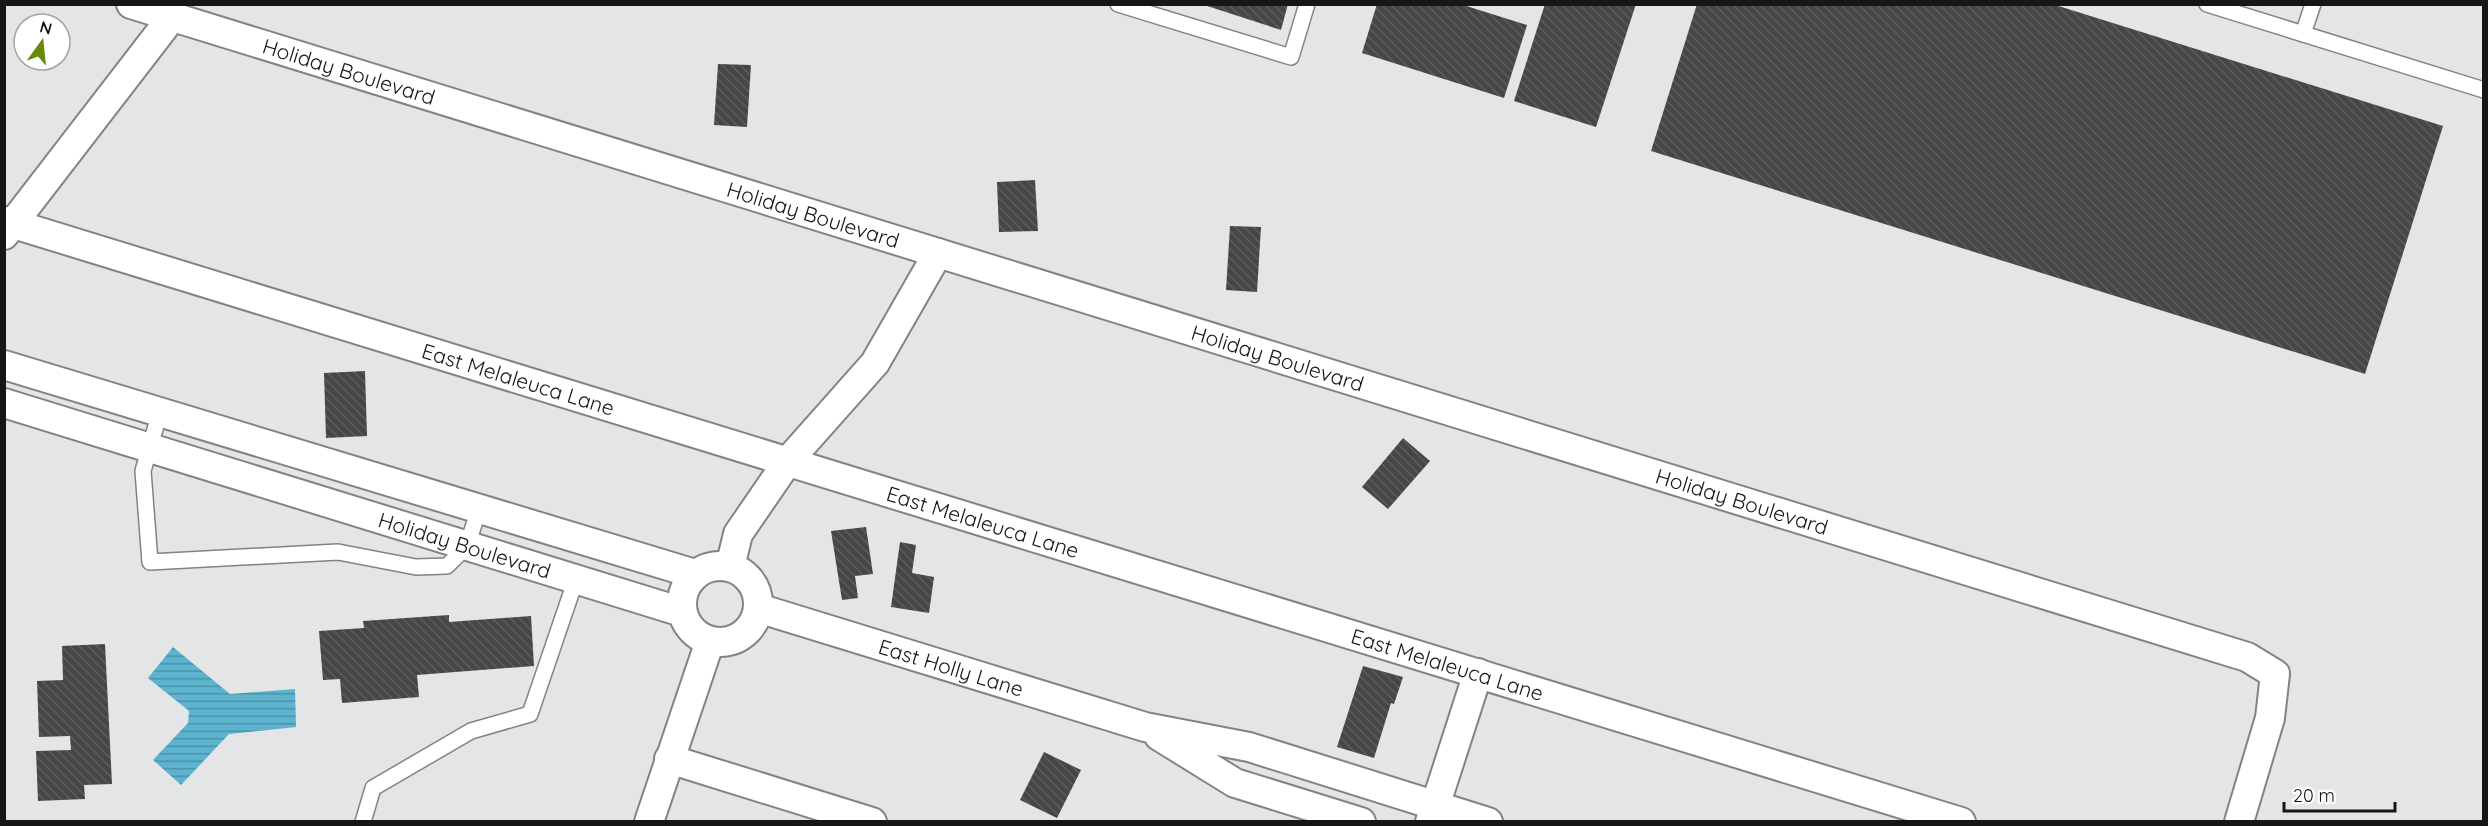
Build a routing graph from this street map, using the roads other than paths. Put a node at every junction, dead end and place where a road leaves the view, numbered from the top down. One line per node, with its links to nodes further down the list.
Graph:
1 (131, 4): 6 (street, Holiday Boulevard)
2 (1118, 4): 3 (lane)
3 (1307, 4)
4 (2207, 4): 7 (lane)
5 (2313, 4): 7 (lane)
6 (172, 17): 9 (street); 10 (street, Holiday Boulevard)
7 (2303, 34): 8 (lane)
8 (2484, 90)
9 (8, 226): 15 (street, East Melaleuca Lane)
10 (938, 253): 15 (street); 34 (street, Holiday Boulevard)
11 (4, 365): 13 (street, Holiday Boulevard)
12 (4, 403): 14 (street, Holiday Boulevard)
13 (160, 412): 14 (lane); 16 (street, Holiday Boulevard)
14 (149, 448): 17 (street, Holiday Boulevard); 17 (lane)
15 (788, 461): 18 (street); 24 (street, East Melaleuca Lane)
16 (479, 509): 17 (lane); 19 (street, Holiday Boulevard)
17 (467, 546): 20 (street, Holiday Boulevard)
18 (730, 567): 19 (street); 21 (street)
19 (695, 574): 22 (street)
20 (576, 579): 22 (street, Holiday Boulevard); 28 (lane)
21 (758, 608): 23 (street); 25 (street, East Holly Lane)
22 (682, 612): 23 (street)
23 (710, 641): 26 (street)
24 (1478, 673): 27 (street); 33 (street, East Melaleuca Lane)
25 (1145, 727): 27 (street, East Holly Lane); 31 (street, East Holly Lane)
26 (669, 759): 29 (street); 30 (street)
27 (1433, 813): 32 (street, East Holly Lane)
28 (363, 822)
29 (649, 822)
30 (872, 822)
31 (1360, 822)
32 (1488, 822)
33 (1961, 822)
34 (2239, 822)

